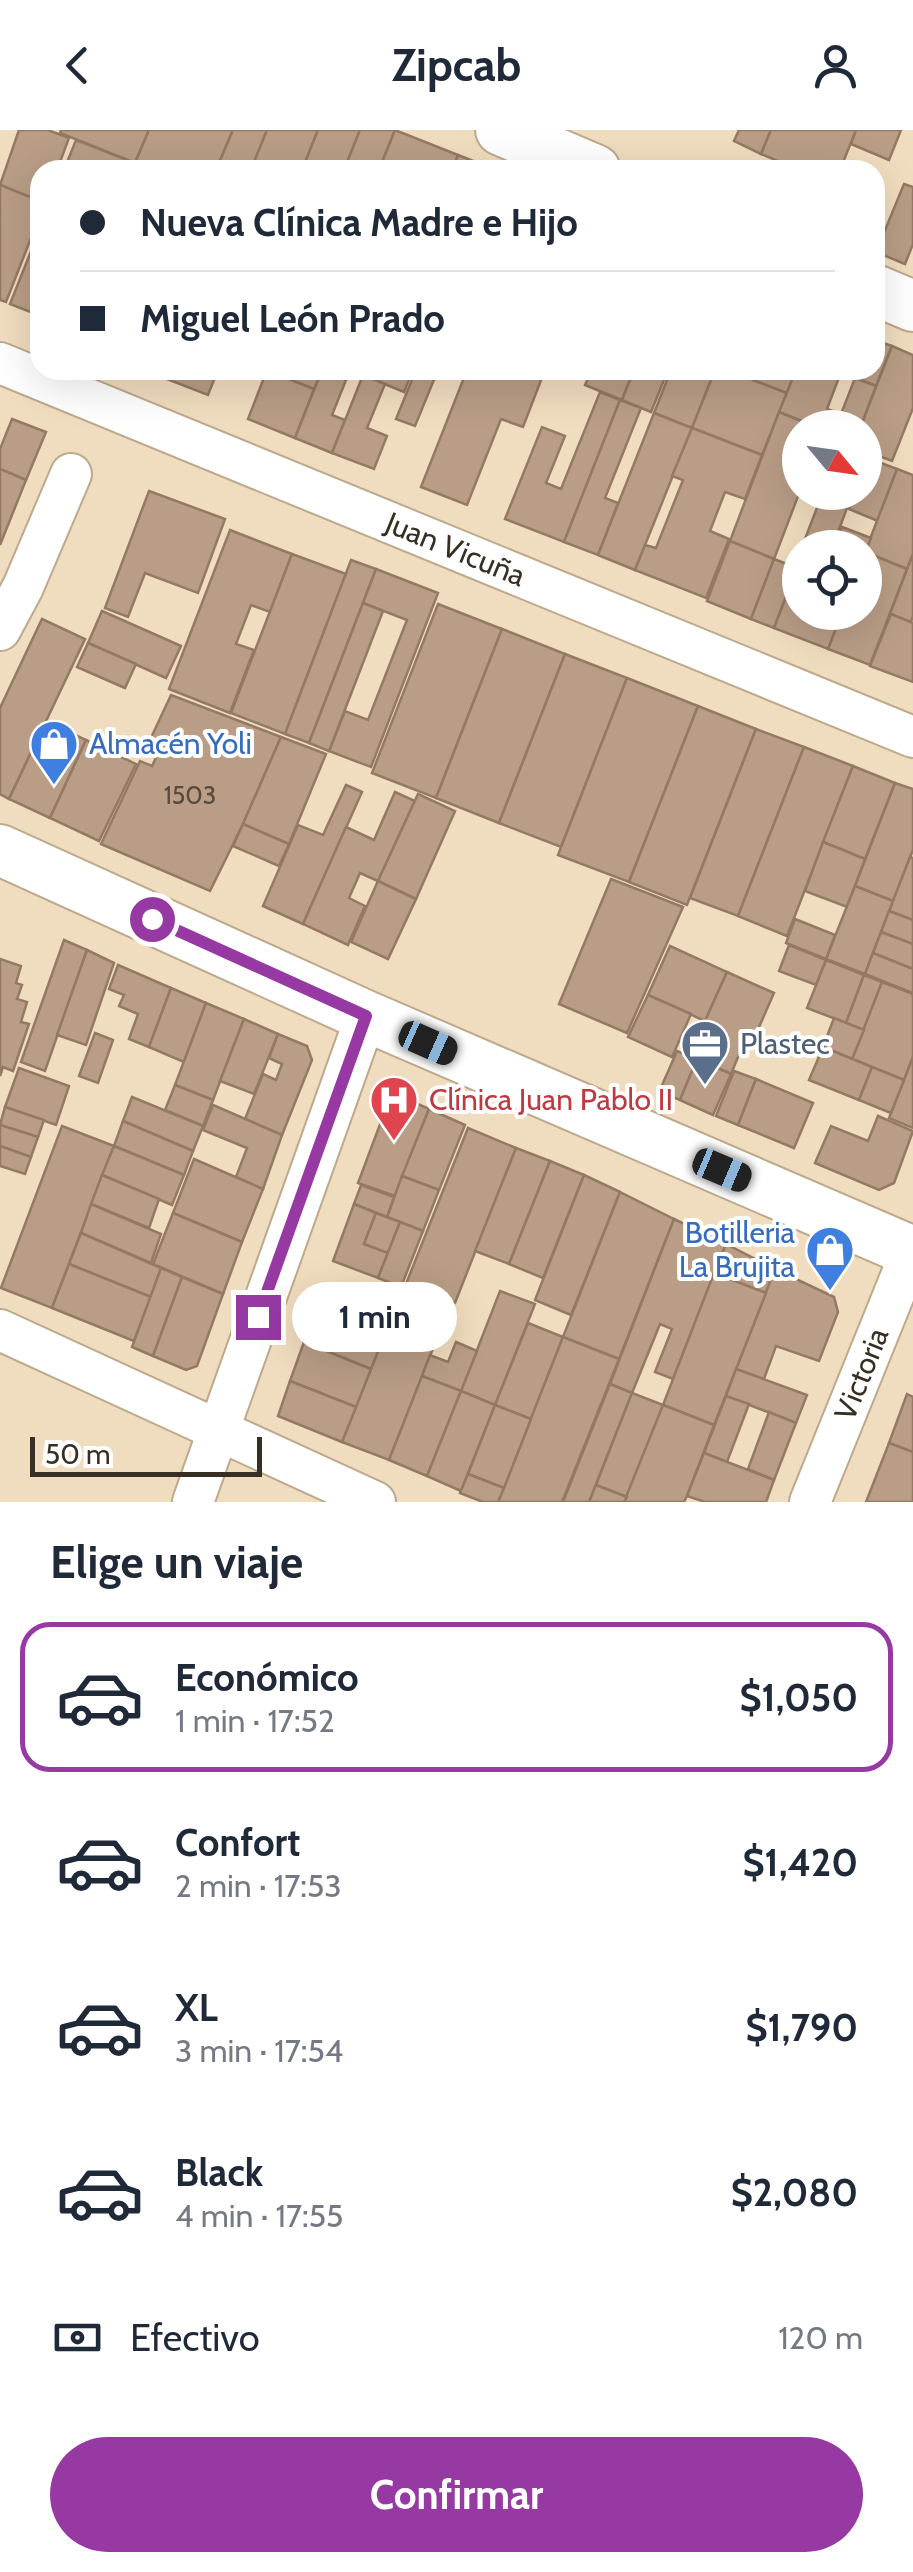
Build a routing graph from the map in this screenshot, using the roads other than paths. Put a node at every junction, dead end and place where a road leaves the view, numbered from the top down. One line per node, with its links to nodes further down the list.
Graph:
1 (501, 130): 2 (main road)
2 (571, 160)
3 (885, 294): 4 (main road)
4 (913, 306)
5 (0, 363): 6 (street, Juan Vicuña)
6 (30, 375)
7 (42, 380): 10 (street, Juan Vicuña)
8 (71, 474): 9 (street)
9 (0, 630)
10 (913, 737)
11 (0, 850): 12 (main road)
12 (366, 1016): 13 (main road); 15 (street)
13 (912, 1250): 18 (street, Victoria)
14 (0, 1330): 15 (street)
15 (218, 1430): 16 (street); 17 (street)
16 (193, 1502)
17 (375, 1502)
18 (810, 1502)

